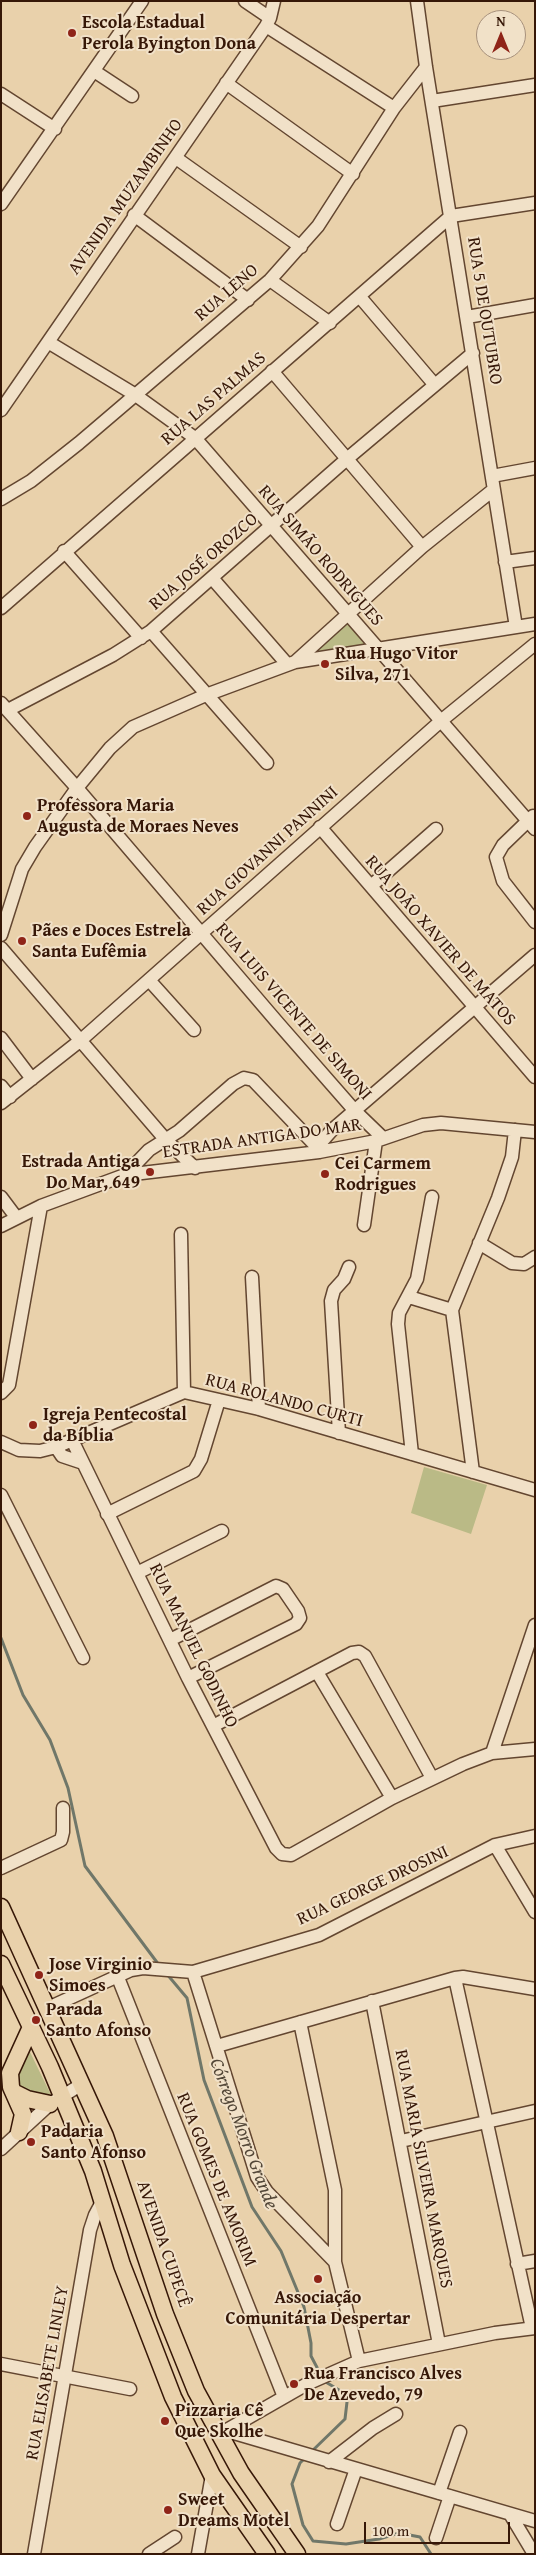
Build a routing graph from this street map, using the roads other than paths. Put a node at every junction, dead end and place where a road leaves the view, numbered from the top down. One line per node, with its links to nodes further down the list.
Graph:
1 (142, 1): 7 (street)
2 (245, 1): 5 (street)
3 (274, 1): 5 (street, AVENIDA MUZAMBINHO)
4 (417, 1): 6 (street, RUA 5 DE OUTUBRO)
5 (268, 22): 8 (street, AVENIDA MUZAMBINHO); 13 (street)
6 (426, 67): 12 (street, RUA 5 DE OUTUBRO); 13 (street, RUA LENO)
7 (94, 71): 11 (street); 14 (street)
8 (226, 84): 15 (street, AVENIDA MUZAMBINHO); 16 (street)
9 (535, 85): 12 (street)
10 (1, 94): 14 (street)
11 (132, 96)
12 (432, 101): 20 (street, RUA 5 DE OUTUBRO)
13 (394, 108): 16 (street, RUA LENO)
14 (55, 128): 18 (street)
15 (176, 158): 19 (street, AVENIDA MUZAMBINHO); 21 (street)
16 (353, 174): 21 (street, RUA LENO)
17 (535, 203): 20 (street)
18 (1, 204)
19 (134, 215): 24 (street); 28 (street, AVENIDA MUZAMBINHO)
20 (451, 216): 23 (street, RUA LAS PALMAS); 26 (street, RUA 5 DE OUTUBRO)
21 (301, 247): 22 (street, RUA LENO)
22 (270, 280): 24 (street, RUA LENO); 27 (street)
23 (360, 297): 27 (street, RUA LAS PALMAS); 31 (street)
24 (248, 300): 32 (street, RUA LENO)
25 (535, 306): 26 (street)
26 (466, 317): 29 (street, RUA 5 DE OUTUBRO)
27 (330, 323): 30 (street, RUA LAS PALMAS)
28 (48, 342): 32 (street, RUA SIMÃO RODRIGUES); 33 (street, AVENIDA MUZAMBINHO)
29 (473, 353): 31 (street, RUA JOSÉ OROZCO); 37 (street, RUA 5 DE OUTUBRO)
30 (272, 371): 34 (street, RUA LAS PALMAS); 35 (street)
31 (434, 384): 35 (street, RUA JOSÉ OROZCO)
32 (134, 394): 34 (street, RUA SIMÃO RODRIGUES); 39 (street, RUA LENO)
33 (1, 410)
34 (195, 438): 40 (street, RUA SIMÃO RODRIGUES); 42 (street, RUA LAS PALMAS)
35 (348, 458): 40 (street, RUA JOSÉ OROZCO); 41 (street)
36 (535, 468): 37 (street)
37 (492, 476): 38 (street, RUA 5 DE OUTUBRO)
38 (493, 490): 41 (street); 44 (street, RUA 5 DE OUTUBRO)
39 (1, 499)
40 (272, 526): 45 (street, RUA JOSÉ OROZCO); 47 (street, RUA SIMÃO RODRIGUES)
41 (422, 547): 47 (street)
42 (64, 551): 46 (street, RUA LAS PALMAS); 50 (street)
43 (535, 558): 44 (street)
44 (505, 562): 49 (street, RUA 5 DE OUTUBRO)
45 (212, 578): 50 (street, RUA JOSÉ OROZCO); 53 (street)
46 (1, 608)
47 (349, 615): 52 (street, RUA SIMÃO RODRIGUES); 53 (street)
48 (535, 624): 49 (street)
49 (516, 627): 52 (street)
50 (146, 634): 54 (street); 55 (street, RUA JOSÉ OROZCO)
51 (535, 644): 56 (street, RUA GIOVANNI PANNINI)
52 (378, 649): 53 (street); 56 (street, RUA SIMÃO RODRIGUES)
53 (291, 663): 54 (street)
54 (206, 694): 57 (street); 58 (street)
55 (4, 707): 58 (street, RUA LUIS VICENTE DE SIMONI)
56 (442, 720): 59 (street, RUA SIMÃO RODRIGUES); 60 (street, RUA GIOVANNI PANNINI)
57 (267, 763)
58 (77, 788): 64 (street, RUA LUIS VICENTE DE SIMONI); 65 (street)
59 (533, 822): 63 (street)
60 (320, 827): 62 (street, RUA JOÃO XAVIER DE MATOS); 64 (street, RUA GIOVANNI PANNINI)
61 (436, 829): 62 (street)
62 (371, 886): 69 (street, RUA JOÃO XAVIER DE MATOS)
63 (535, 922)
64 (202, 934): 68 (street, RUA GIOVANNI PANNINI); 77 (street, RUA LUIS VICENTE DE SIMONI)
65 (1, 935)
66 (1, 948): 72 (street)
67 (535, 955): 69 (street)
68 (150, 980): 70 (street); 72 (street, RUA GIOVANNI PANNINI)
69 (474, 1007): 73 (street, RUA JOÃO XAVIER DE MATOS); 77 (street)
70 (194, 1030)
71 (1, 1038): 74 (street)
72 (81, 1040): 74 (street, RUA GIOVANNI PANNINI); 80 (street)
73 (535, 1078)
74 (32, 1079): 76 (street, RUA GIOVANNI PANNINI)
75 (1, 1086): 76 (street)
76 (6, 1100)
77 (355, 1111): 81 (street, RUA LUIS VICENTE DE SIMONI); 82 (street)
78 (515, 1130): 79 (street, ESTRADA ANTIGA DO MAR); 81 (street, ESTRADA ANTIGA DO MAR); 92 (street)
79 (535, 1132)
80 (165, 1139): 82 (street); 83 (street); 84 (street)
81 (380, 1140): 82 (street, ESTRADA ANTIGA DO MAR); 89 (street)
82 (318, 1150): 83 (street, ESTRADA ANTIGA DO MAR)
83 (195, 1168): 84 (street, ESTRADA ANTIGA DO MAR)
84 (125, 1174): 87 (street, ESTRADA ANTIGA DO MAR)
85 (1, 1197): 88 (street)
86 (432, 1197): 96 (street)
87 (41, 1206): 88 (street, ESTRADA ANTIGA DO MAR); 99 (street)
88 (16, 1217): 90 (street, ESTRADA ANTIGA DO MAR)
89 (364, 1225)
90 (1, 1226)
91 (181, 1234): 98 (street)
92 (480, 1243): 93 (street); 97 (street)
93 (535, 1257)
94 (350, 1267): 102 (street)
95 (252, 1277): 101 (street)
96 (405, 1304): 97 (street); 106 (street)
97 (452, 1312): 108 (street)
98 (184, 1392): 100 (street, RUA ROLANDO CURTI); 104 (street, RUA ROLANDO CURTI)
99 (1, 1393)
100 (219, 1400): 101 (street, RUA ROLANDO CURTI); 111 (street)
101 (258, 1409): 102 (street, RUA ROLANDO CURTI)
102 (340, 1433): 106 (street, RUA ROLANDO CURTI)
103 (1, 1442): 105 (street, RUA ROLANDO CURTI)
104 (73, 1442): 105 (street, RUA ROLANDO CURTI); 107 (street, RUA MANUEL GODINHO)
105 (56, 1447): 107 (street)
106 (412, 1454): 108 (street, RUA ROLANDO CURTI)
107 (83, 1463): 111 (street, RUA MANUEL GODINHO)
108 (473, 1472): 109 (street, RUA ROLANDO CURTI)
109 (535, 1490)
110 (1, 1495): 116 (street)
111 (107, 1514): 113 (street, RUA MANUEL GODINHO)
112 (222, 1530): 113 (street)
113 (137, 1573): 115 (street, RUA MANUEL GODINHO)
114 (535, 1625): 121 (street)
115 (170, 1640): 118 (street, RUA MANUEL GODINHO); 118 (street)
116 (83, 1658)
117 (317, 1672): 119 (street); 122 (street); 123 (street)
118 (188, 1678): 119 (street, RUA MANUEL GODINHO)
119 (213, 1726): 123 (street, RUA MANUEL GODINHO)
120 (535, 1749): 121 (street)
121 (492, 1753): 122 (street)
122 (432, 1778): 123 (street)
123 (392, 1798)
124 (63, 1808): 127 (street)
125 (535, 1836): 126 (street, RUA GEORGE DROSINI)
126 (495, 1845): 129 (street); 131 (street, RUA GEORGE DROSINI)
127 (1, 1868)
128 (1, 1907): 136 (main road, AVENIDA CUPECÊ)
129 (533, 1907)
130 (3, 1971): 138 (main road)
131 (193, 1972): 132 (street, RUA GEORGE DROSINI); 139 (street)
132 (117, 1975): 136 (street, RUA GEORGE DROSINI); 158 (street, RUA GOMES DE AMORIM)
133 (455, 1978): 134 (street); 135 (street); 144 (street)
134 (535, 1989)
135 (372, 2001): 137 (street); 146 (street, RUA MARIA SILVEIRA MARQUES)
136 (48, 2008): 140 (main road, AVENIDA CUPECÊ)
137 (300, 2022): 139 (street); 150 (street)
138 (31, 2027): 141 (main road); 142 (main road)
139 (217, 2046): 150 (street)
140 (82, 2084): 142 (street); 161 (main road, AVENIDA CUPECÊ)
141 (15, 2093): 142 (main road); 145 (main road)
142 (56, 2100): 145 (street); 148 (main road)
143 (535, 2111): 144 (street)
144 (485, 2122): 146 (street); 151 (street)
145 (19, 2132): 147 (street)
146 (400, 2140): 153 (street, RUA MARIA SILVEIRA MARQUES)
147 (1, 2149)
148 (103, 2200): 156 (street, RUA ELISABETE LINLEY); 164 (main road)
149 (535, 2260): 151 (street)
150 (336, 2262): 154 (street)
151 (517, 2264): 152 (street)
152 (533, 2328): 153 (street)
153 (439, 2344): 154 (street)
154 (359, 2361): 158 (street)
155 (1, 2364): 156 (street)
156 (66, 2376): 157 (street); 171 (street, RUA ELISABETE LINLEY)
157 (130, 2389)
158 (284, 2396): 161 (street)
159 (396, 2414): 162 (street)
160 (460, 2432): 165 (street)
161 (222, 2433): 162 (street); 175 (main road, AVENIDA CUPECÊ)
162 (325, 2460): 163 (street)
163 (356, 2469): 165 (street); 168 (street)
164 (212, 2475): 173 (street); 174 (main road)
165 (444, 2494): 166 (street); 170 (street)
166 (510, 2514): 167 (street); 176 (street)
167 (535, 2521)
168 (337, 2524)
169 (176, 2537): 172 (street)
170 (436, 2538)
171 (34, 2554)
172 (149, 2554)
173 (198, 2554)
174 (267, 2554)
175 (297, 2554)
176 (534, 2554)

